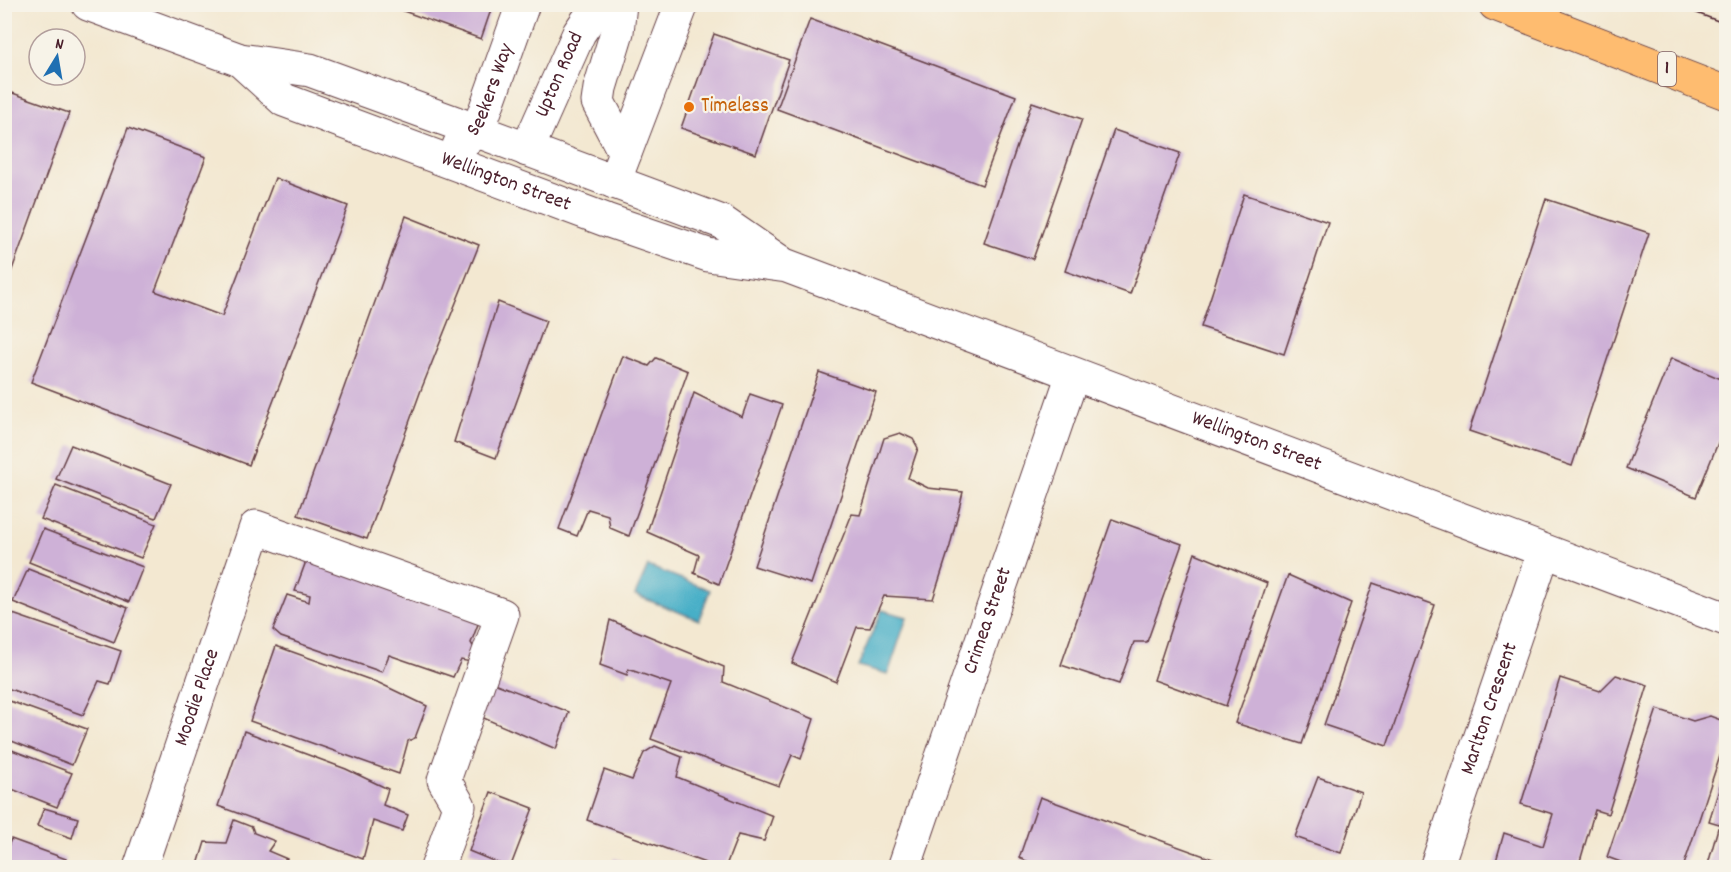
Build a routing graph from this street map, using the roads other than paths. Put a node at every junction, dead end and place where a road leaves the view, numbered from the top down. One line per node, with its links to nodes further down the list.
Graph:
1 (88, 4): 7 (street, Wellington Street)
2 (523, 4): 9 (street, Seekers Way)
3 (599, 4): 10 (street, Upton Road)
4 (620, 4): 12 (street, Upton Road)
5 (682, 4): 12 (street)
6 (1495, 4): 8 (highway, 1)
7 (240, 60): 9 (street, Wellington Street); 11 (street, Wellington Street)
8 (1726, 93)
9 (475, 130): 10 (street, Wellington Street); 11 (street, Seekers Way)
10 (527, 150): 12 (street, Wellington Street)
11 (437, 156): 13 (street, Wellington Street)
12 (620, 167): 13 (street, Wellington Street)
13 (787, 266): 14 (street, Wellington Street)
14 (1073, 374): 15 (street, Wellington Street); 19 (street, Crimea Street)
15 (1544, 551): 16 (street, Wellington Street); 20 (street, Marlton Crescent)
16 (1726, 620)
17 (140, 867): 18 (street, Moodie Place)
18 (437, 867)
19 (904, 867)
20 (1437, 867)

